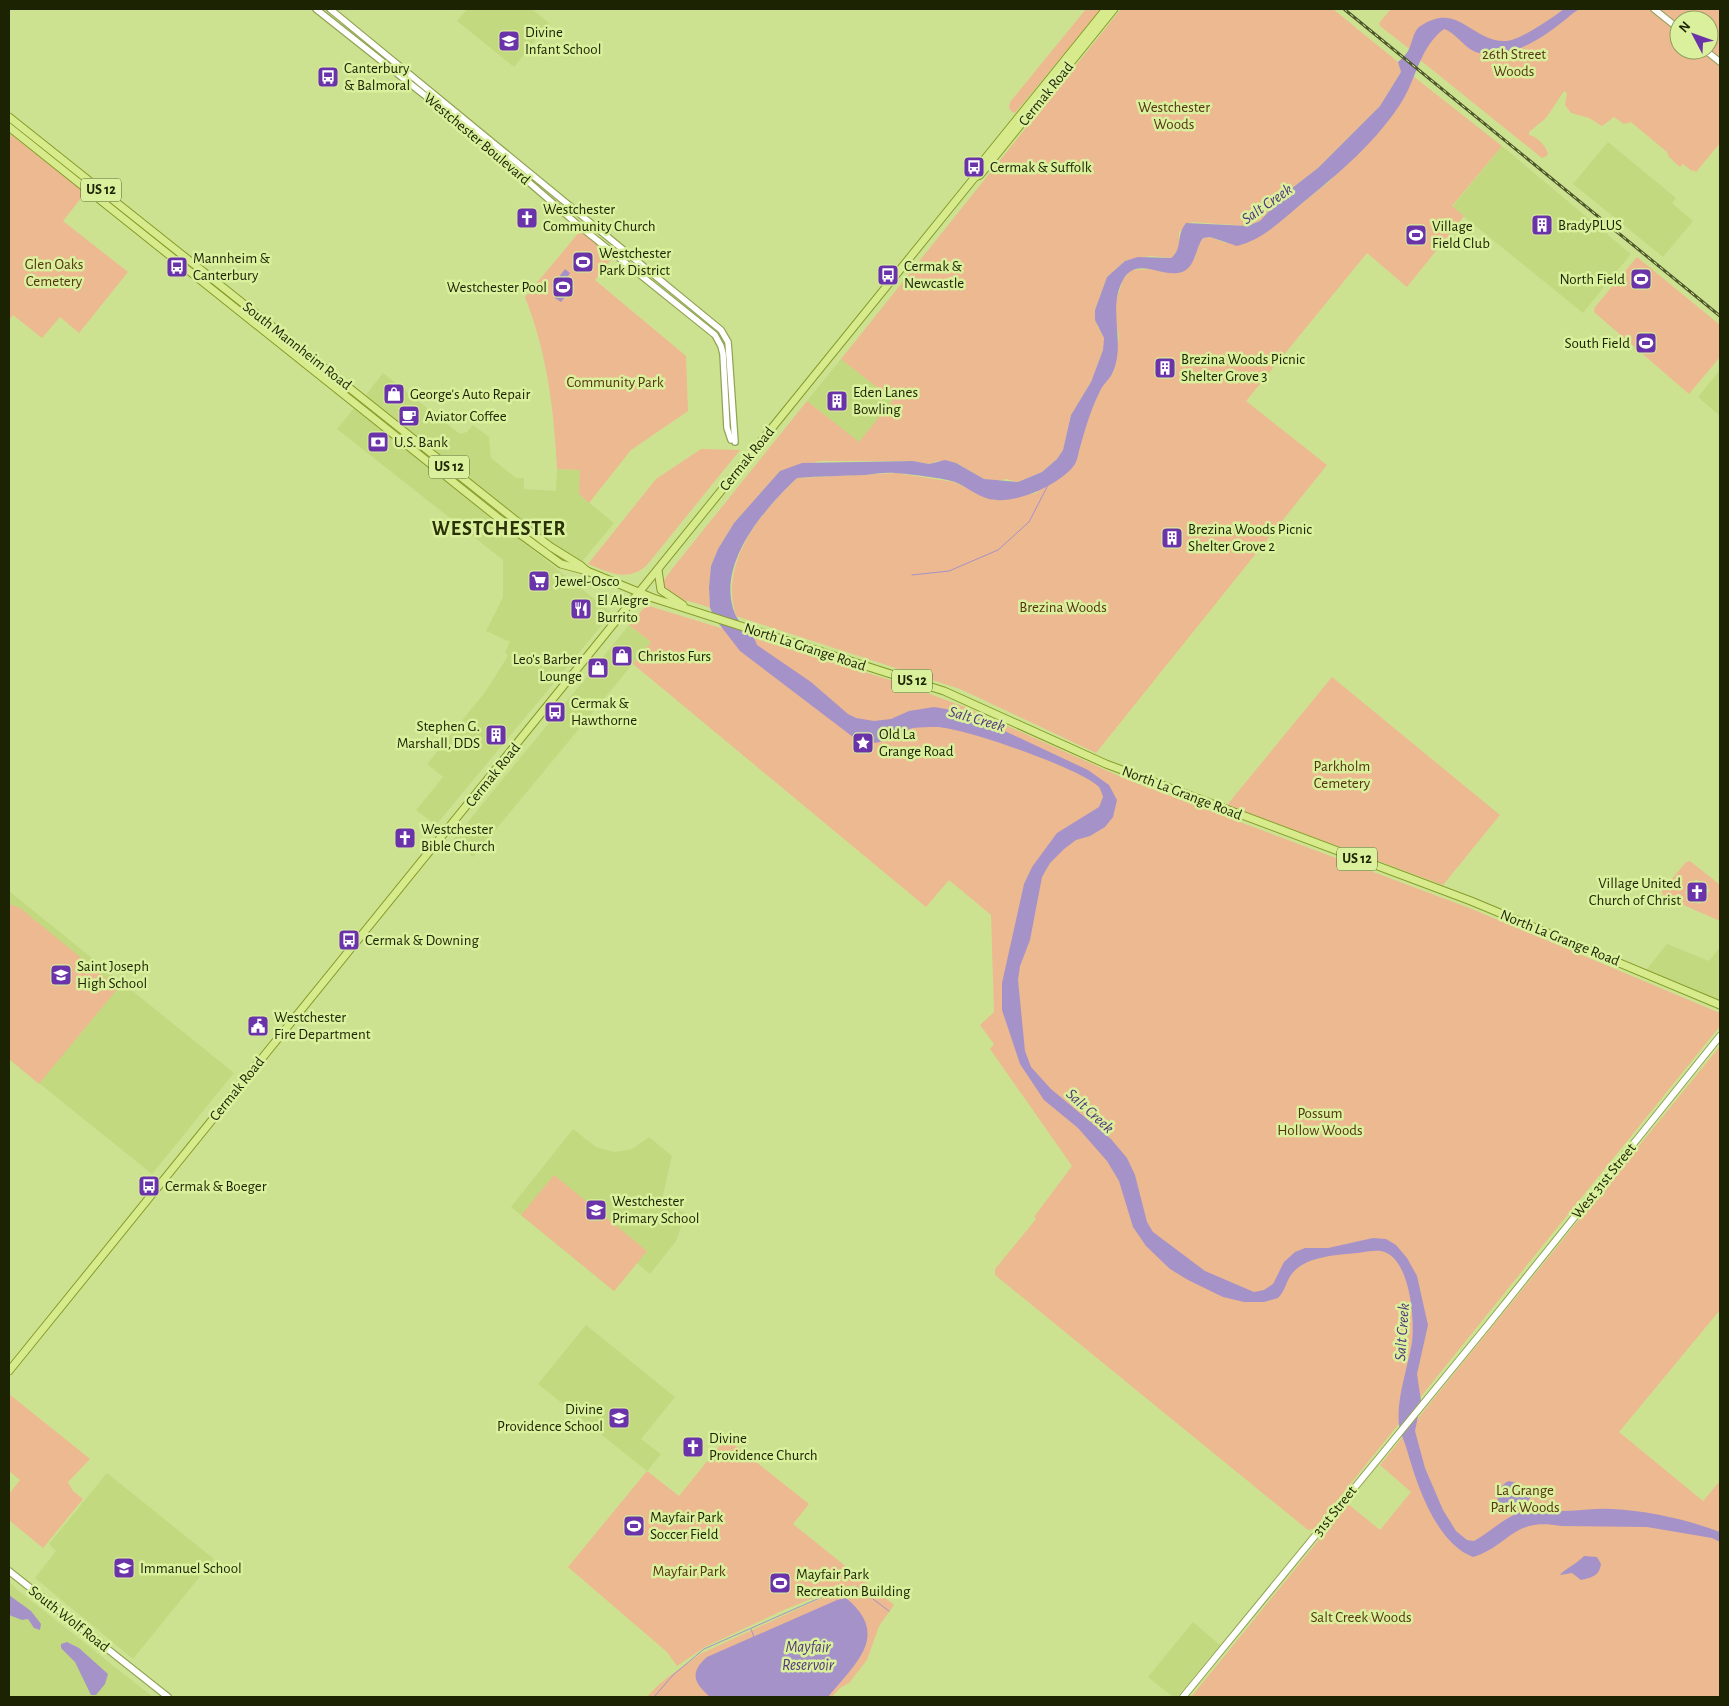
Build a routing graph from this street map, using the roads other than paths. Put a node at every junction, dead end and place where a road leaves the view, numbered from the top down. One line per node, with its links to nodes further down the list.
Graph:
1 (316, 9): 2 (street, Westchester Boulevard)
2 (330, 9)
3 (1106, 9): 9 (main road, Cermak Road)
4 (1114, 9): 9 (main road, Cermak Road)
5 (1654, 9): 6 (street)
6 (1669, 21)
7 (9, 117): 11 (main road, South Mannheim Road / US 12)
8 (9, 128): 11 (main road, South Mannheim Road / US 12)
9 (975, 177): 10 (main road, Cermak Road)
10 (658, 570): 12 (main road, Cermak Road); 13 (main road)
11 (587, 572): 12 (main road, South Mannheim Road / US 12)
12 (640, 593): 13 (main road, North La Grange Road / US 12); 17 (main road, Cermak Road)
13 (696, 612): 14 (main road, North La Grange Road / US 12)
14 (1720, 1005)
15 (1720, 1036): 16 (main road, West 31st Street)
16 (1487, 1326): 20 (main road, 31st Street)
17 (9, 1371)
18 (9, 1571): 19 (main road, South Wolf Road)
19 (168, 1697)
20 (1183, 1697)

